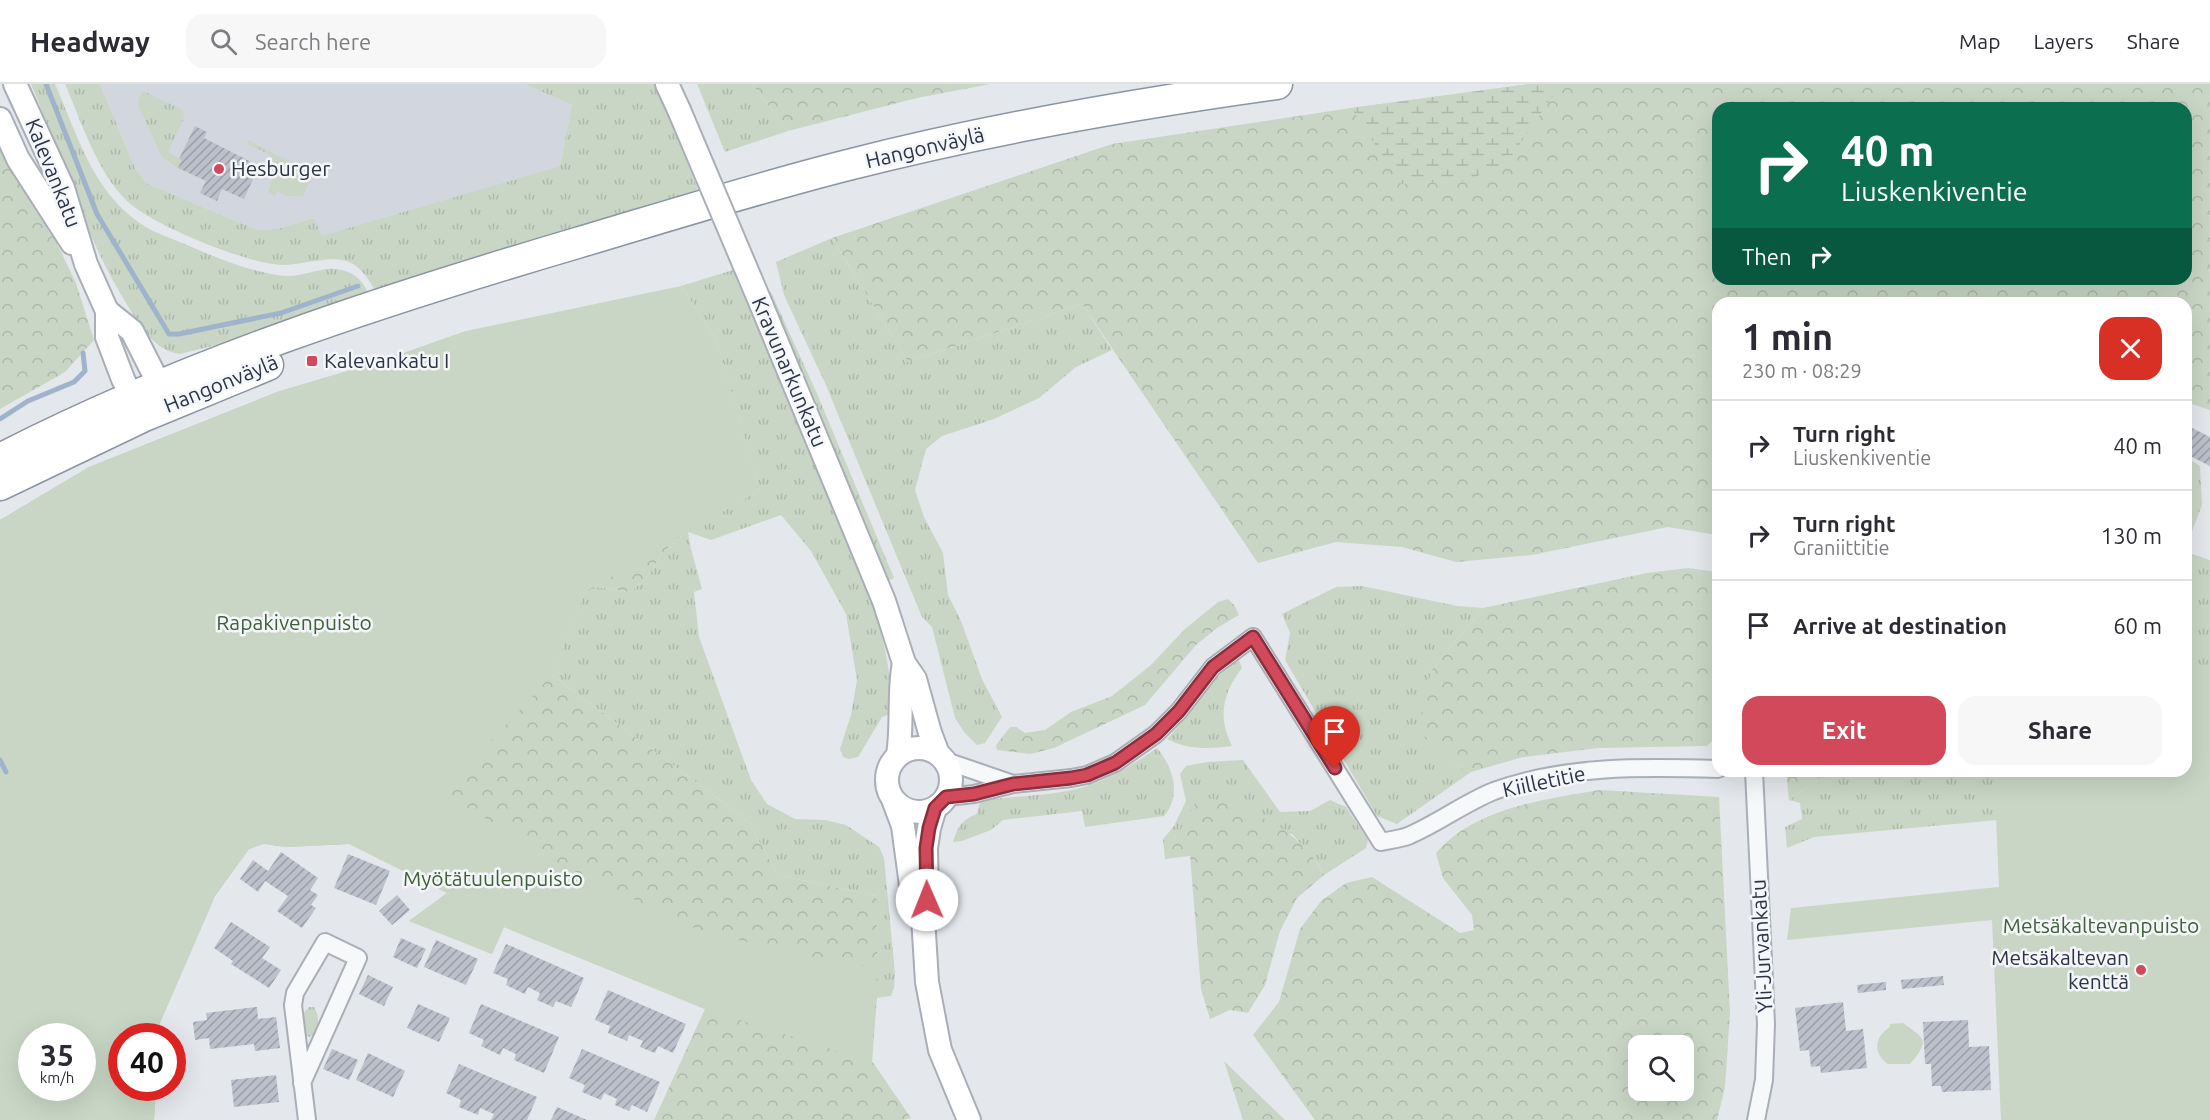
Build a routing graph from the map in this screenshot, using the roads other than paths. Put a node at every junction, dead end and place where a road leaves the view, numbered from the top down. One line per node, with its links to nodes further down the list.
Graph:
1 (15, 84): 5 (street, Kalevankatu)
2 (667, 84): 11 (street, Kravunarkunkatu, bridge)
3 (1277, 84): 7 (highway, Hangonväylä)
4 (0, 119): 5 (street, Kalevankatu)
5 (86, 264): 6 (street, Kalevankatu)
6 (107, 311): 7 (street, Kalevankatu); 8 (street, Kalevankatu)
7 (165, 395): 8 (highway, Hangonväylä)
8 (137, 407): 9 (highway, Hangonväylä); 10 (highway, Hangonväylä)
9 (0, 459)
10 (0, 485)
11 (904, 663): 12 (street, Kravunarkunkatu); 13 (street, Kravunarkunkatu)
12 (898, 755): 13 (street); 17 (street)
13 (942, 758): 16 (street); 18 (street)
14 (1712, 769): 16 (street, Kiilletitie)
15 (1754, 777): 23 (street, Yli-Jurvankatu)
16 (1013, 784): 18 (street)
17 (894, 802): 18 (street); 19 (street)
18 (941, 802): 19 (street)
19 (923, 917): 22 (street)
20 (303, 1083): 20 (street); 21 (street)
21 (307, 1120)
22 (969, 1120)
23 (1756, 1120)

